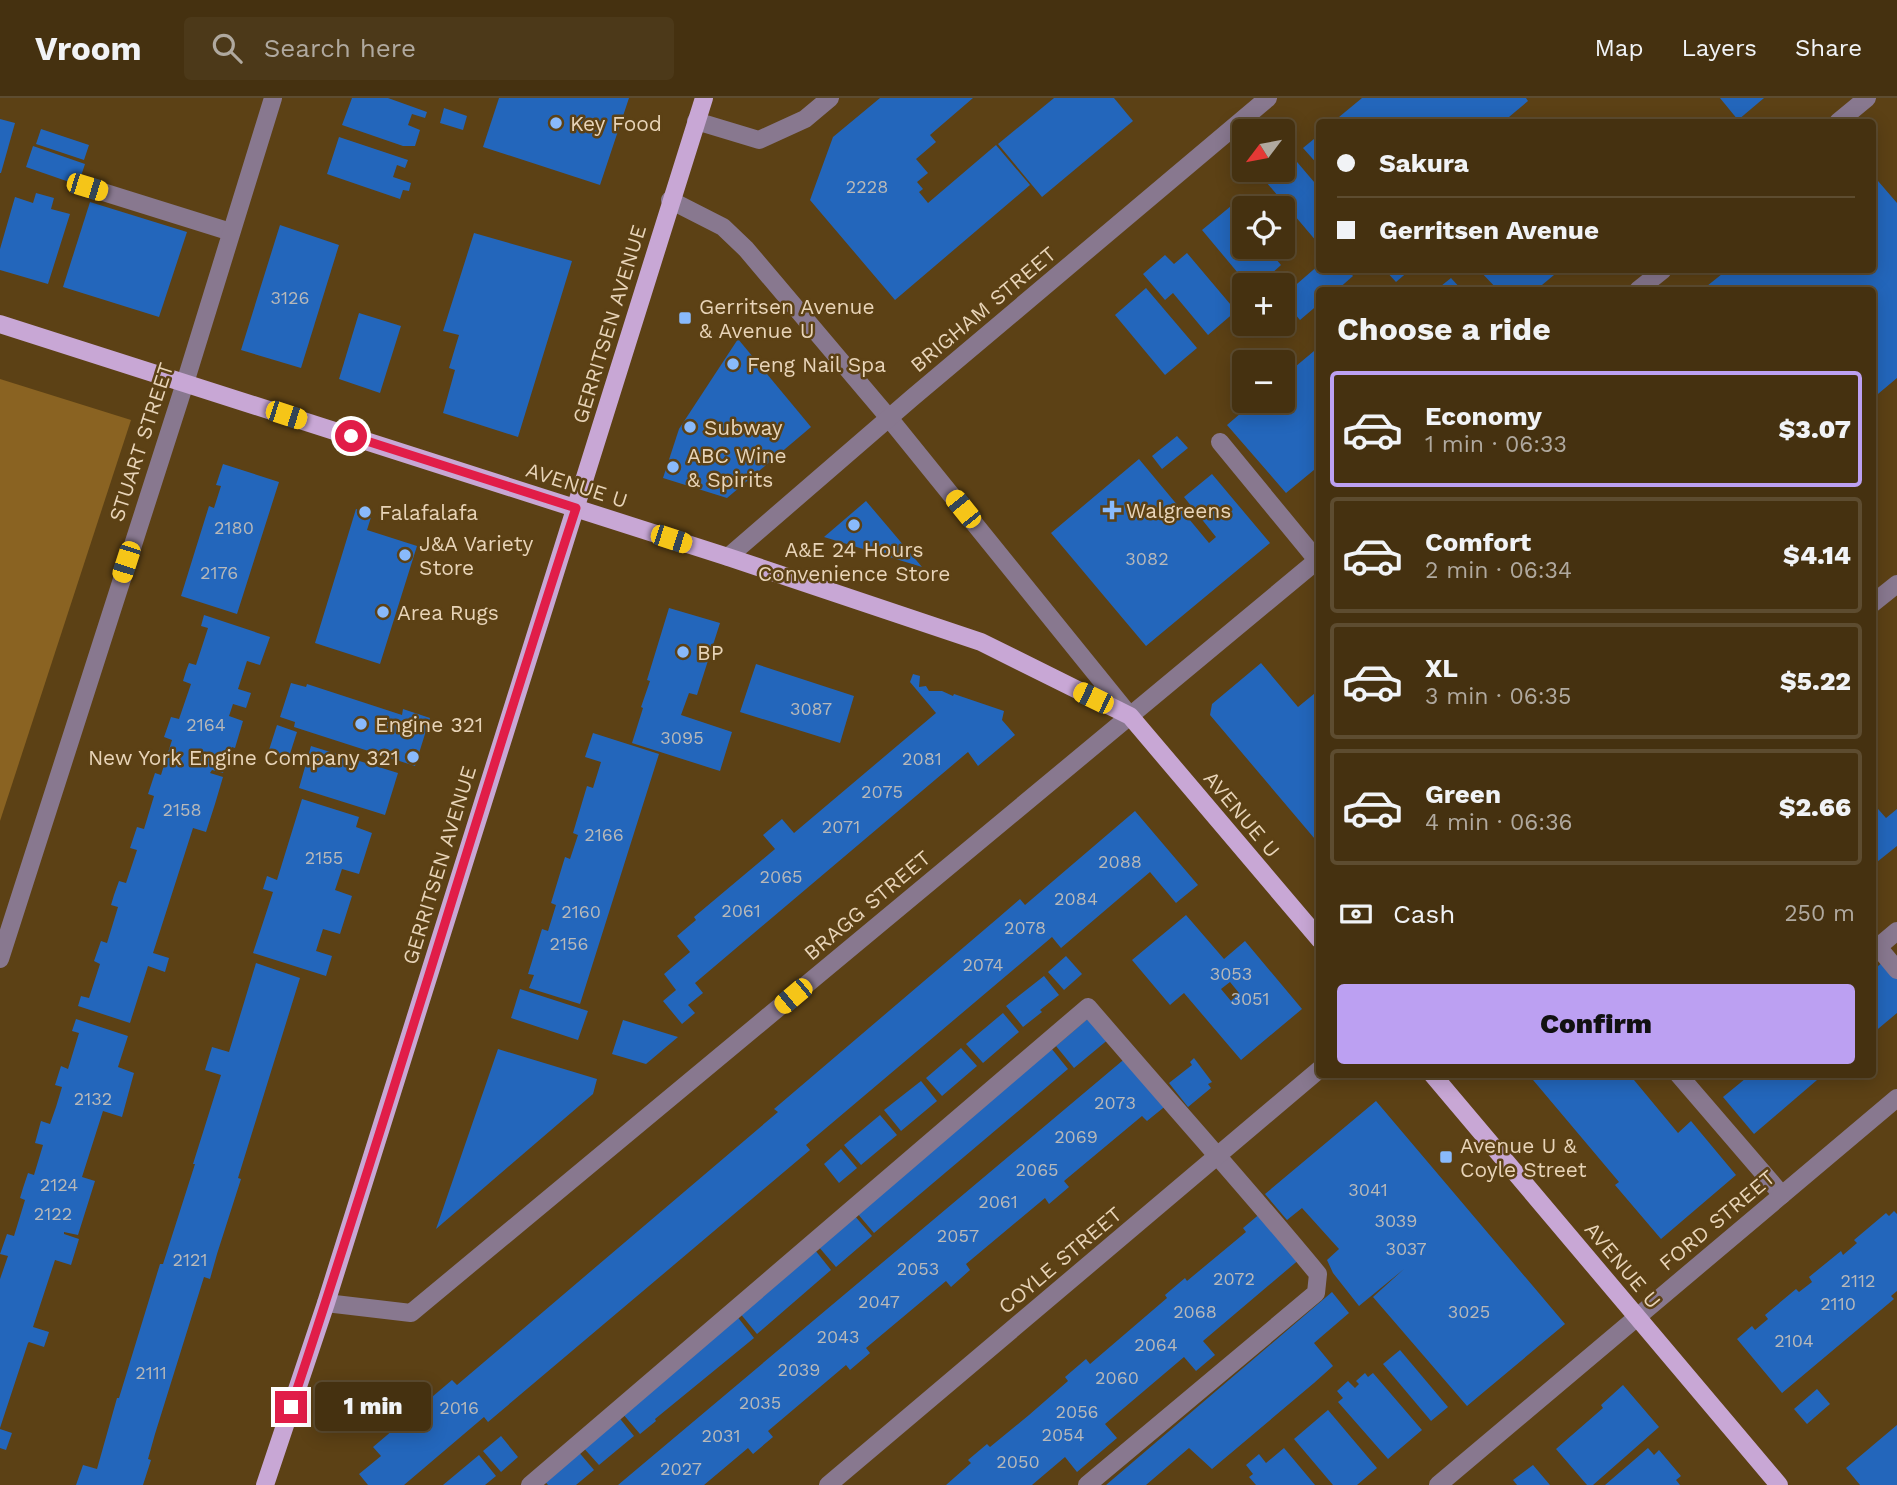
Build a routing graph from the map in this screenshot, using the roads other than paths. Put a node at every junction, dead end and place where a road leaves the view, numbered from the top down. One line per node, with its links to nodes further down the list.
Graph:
1 (273, 98): 10 (street, STUART STREET)
2 (704, 98): 7 (main road, GERRITSEN AVENUE)
3 (830, 98): 7 (street)
4 (1268, 98): 15 (street, BRIGHAM STREET)
5 (1867, 98): 6 (street)
6 (1842, 119)
7 (696, 121): 9 (main road, GERRITSEN AVENUE)
8 (87, 187): 10 (street)
9 (670, 200): 15 (street, AVENUE U); 17 (main road, GERRITSEN AVENUE)
10 (231, 232): 14 (street, STUART STREET)
11 (1659, 273): 12 (street)
12 (1642, 287)
13 (0, 324): 14 (main road, AVENUE U)
14 (184, 383): 17 (main road, AVENUE U); 28 (street, STUART STREET)
15 (889, 418): 18 (street, BRIGHAM STREET); 23 (street, AVENUE U)
16 (1220, 442): 19 (street)
17 (576, 508): 18 (main road, AVENUE U); 36 (main road, GERRITSEN AVENUE)
18 (728, 557): 23 (main road, AVENUE U)
19 (1316, 557)
20 (1316, 561): 23 (street, BRAGG STREET)
21 (1897, 584): 22 (street)
22 (1876, 601)
23 (1130, 716): 25 (main road, AVENUE U); 36 (street, BRAGG STREET)
24 (1897, 931): 26 (street)
25 (1316, 935)
26 (1876, 947)
27 (1876, 949): 29 (street)
28 (0, 959)
29 (1897, 970)
30 (1316, 1072): 34 (street, COYLE STREET)
31 (1436, 1078): 37 (main road, AVENUE U)
32 (1681, 1078): 35 (street)
33 (1897, 1098): 35 (street, FORD STREET)
34 (1219, 1156): 39 (street); 40 (street, COYLE STREET); 41 (street)
35 (1782, 1195): 37 (street, FORD STREET)
36 (326, 1303): 38 (main road, GERRITSEN AVENUE)
37 (1637, 1317): 42 (street, FORD STREET); 43 (main road, AVENUE U)
38 (265, 1485)
39 (530, 1485)
40 (828, 1485)
41 (1087, 1485)
42 (1438, 1485)
43 (1779, 1485)

